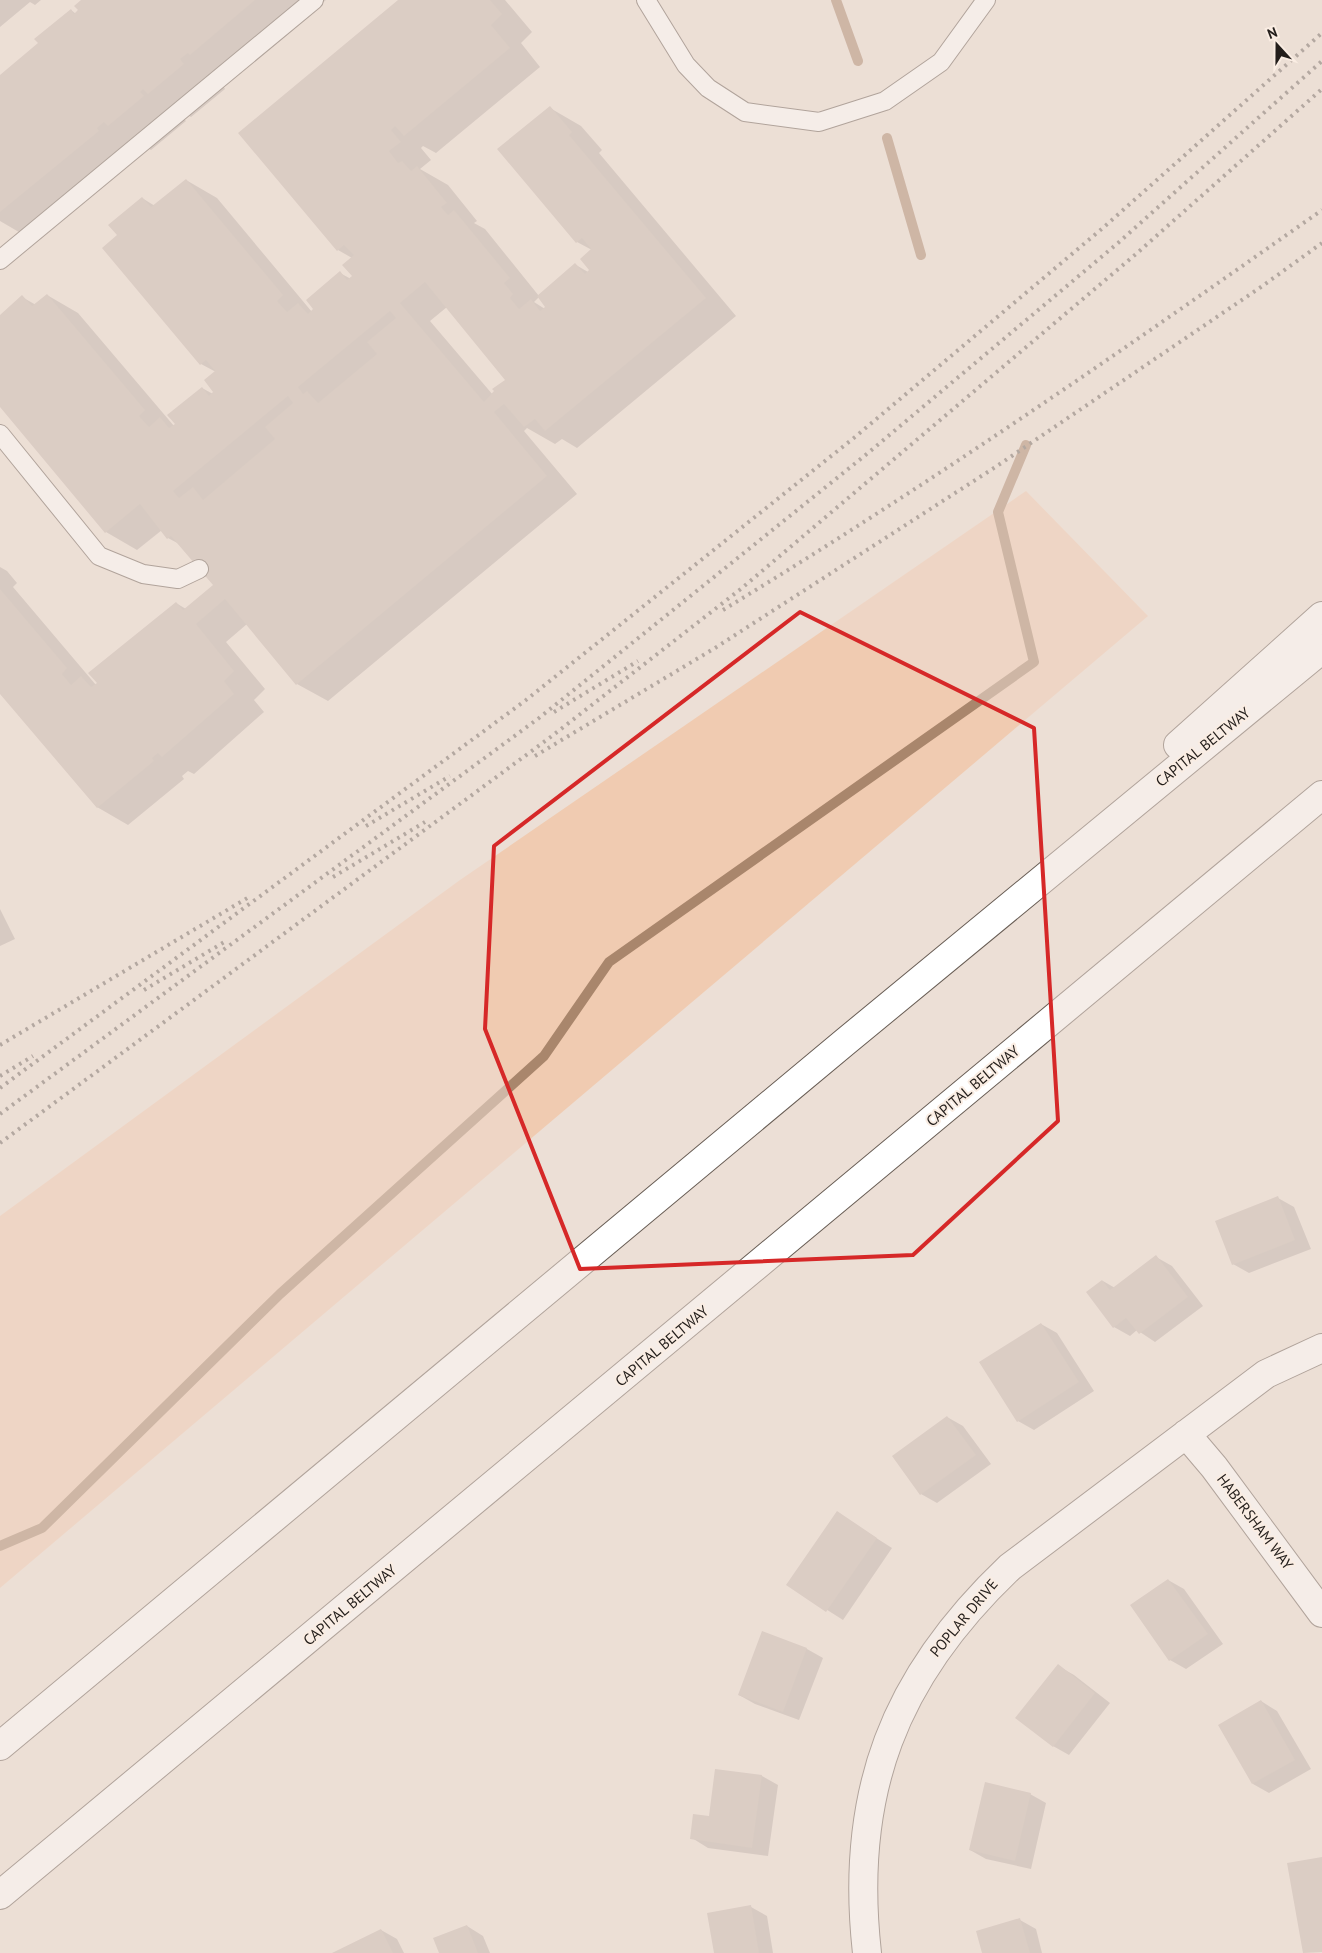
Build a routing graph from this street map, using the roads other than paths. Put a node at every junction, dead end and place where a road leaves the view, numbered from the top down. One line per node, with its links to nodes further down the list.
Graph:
1 (314, 0): 4 (lane)
2 (646, 0): 3 (lane)
3 (986, 0)
4 (0, 260)
5 (0, 434): 6 (lane)
6 (199, 569)
7 (1322, 616): 12 (main road)
8 (1322, 649): 12 (main road, CAPITAL BELTWAY)
9 (1322, 795): 11 (main road, CAPITAL BELTWAY)
10 (1322, 804): 11 (main road)
11 (1221, 880): 17 (main road, CAPITAL BELTWAY)
12 (844, 1042): 16 (main road, CAPITAL BELTWAY)
13 (1322, 1348): 14 (main road, POPLAR DRIVE)
14 (1186, 1434): 15 (main road, HABERSHAM WAY); 18 (main road, POPLAR DRIVE)
15 (1322, 1612)
16 (0, 1746)
17 (0, 1895)
18 (867, 1953)

